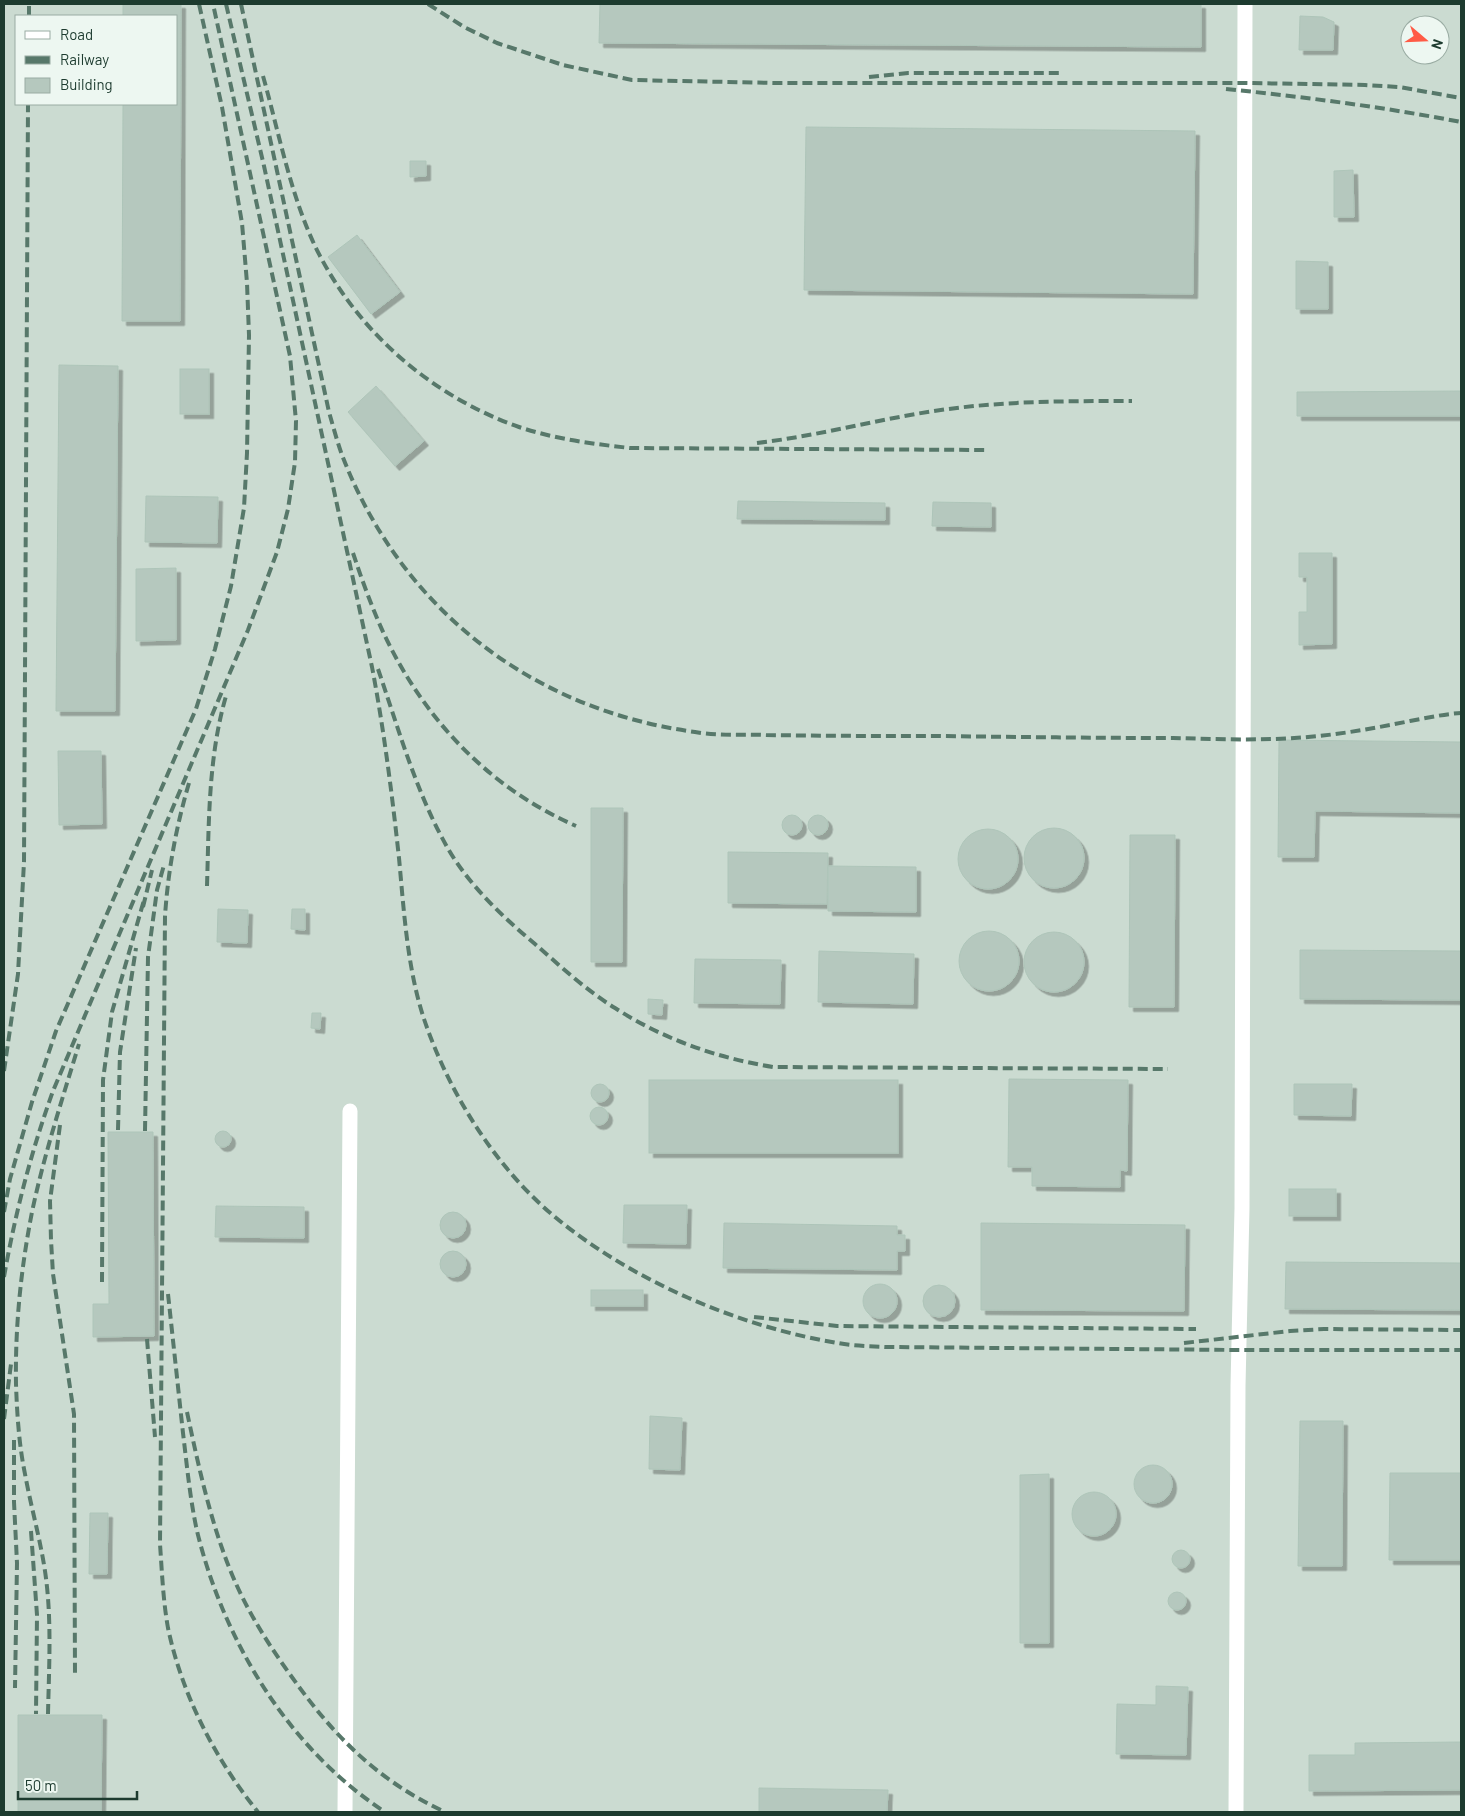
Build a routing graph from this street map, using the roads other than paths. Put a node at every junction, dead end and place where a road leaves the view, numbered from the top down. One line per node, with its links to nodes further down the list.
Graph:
1 (1245, 4): 4 (street)
2 (350, 1111): 3 (street)
3 (345, 1812)
4 (1236, 1812)

